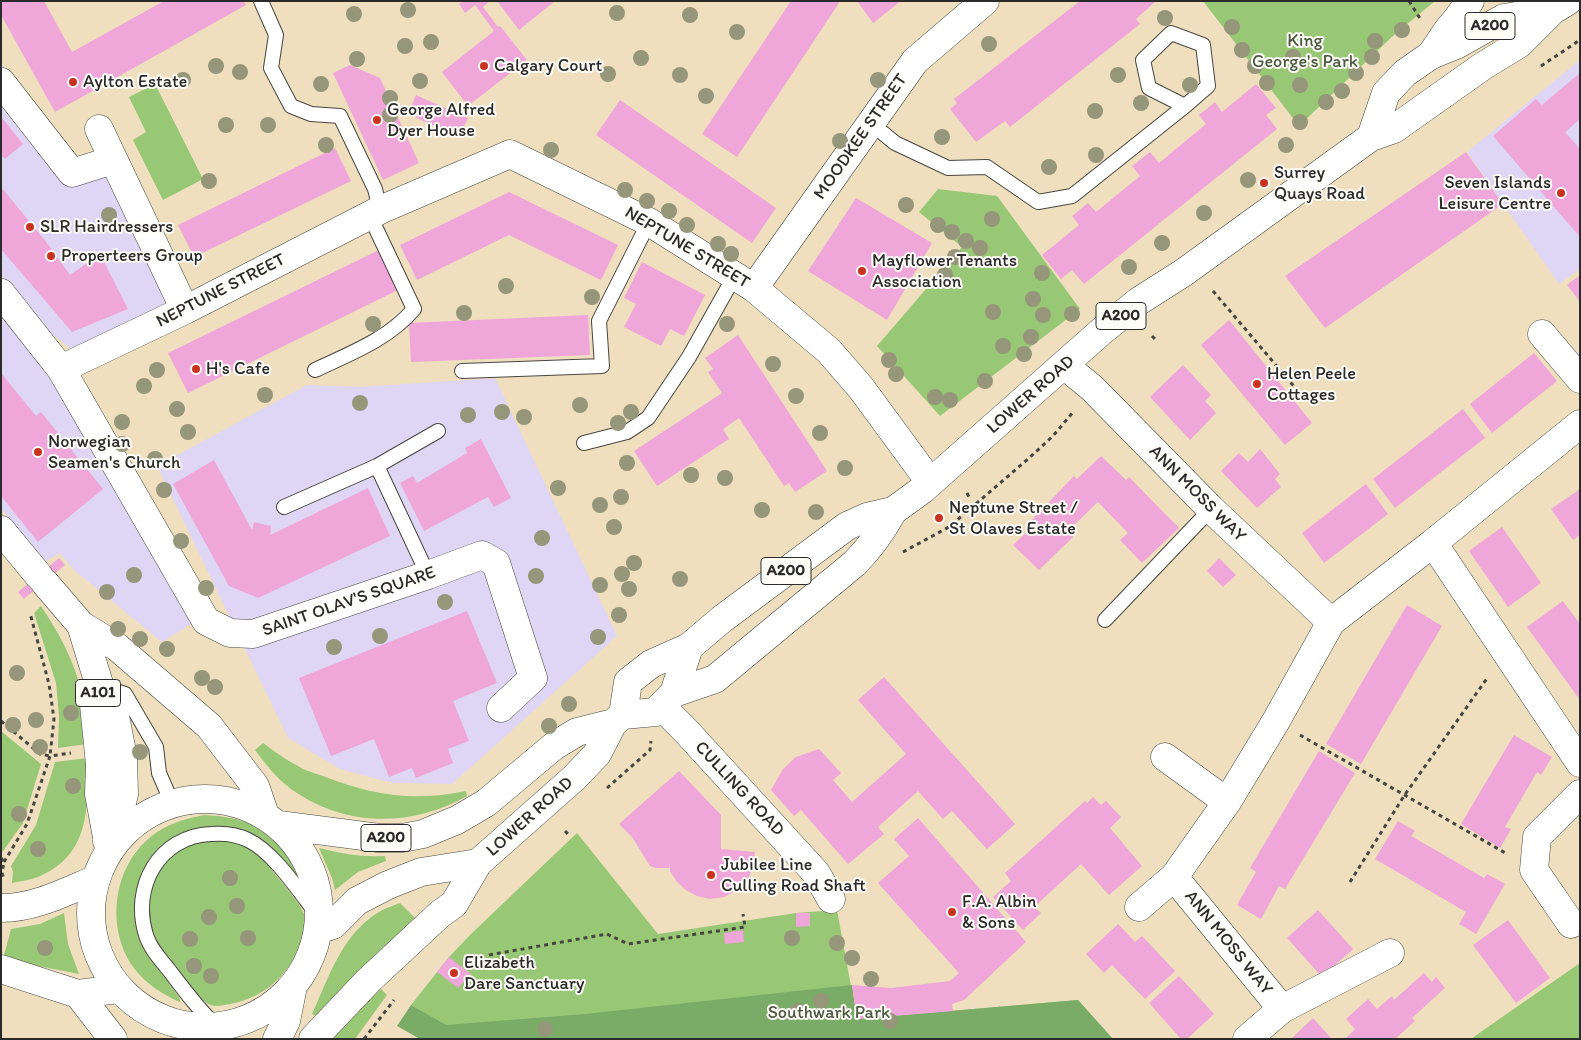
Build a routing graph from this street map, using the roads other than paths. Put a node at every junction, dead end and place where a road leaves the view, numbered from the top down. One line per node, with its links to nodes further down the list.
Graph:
1 (261, 1): 12 (lane)
2 (985, 1): 8 (street, MOODKEE STREET)
3 (1470, 1): 5 (street)
4 (1556, 4): 5 (street, A200); 10 (street, A200)
5 (1430, 55): 10 (street, A200)
6 (1, 82): 11 (street)
7 (1185, 106): 7 (lane); 8 (lane)
8 (872, 124): 14 (street, MOODKEE STREET)
9 (99, 129): 11 (street)
10 (1371, 137): 18 (street, LOWER ROAD / A200)
11 (113, 160): 16 (street)
12 (375, 213): 13 (street, NEPTUNE STREET); 16 (street, NEPTUNE STREET); 20 (lane)
13 (649, 222): 14 (street, NEPTUNE STREET); 21 (lane)
14 (744, 283): 25 (lane); 27 (street, NEPTUNE STREET)
15 (1, 293): 19 (street, SAINT OLAV'S SQUARE)
16 (185, 310): 19 (street, NEPTUNE STREET)
17 (1542, 334): 22 (street)
18 (1064, 365): 27 (street, LOWER ROAD / A200); 29 (street, ANN MOSS WAY)
19 (61, 370): 33 (street, SAINT OLAV'S SQUARE)
20 (315, 370)
21 (462, 372)
22 (1580, 379)
23 (1580, 424): 32 (street, ANN MOSS WAY)
24 (438, 431): 26 (lane)
25 (584, 442)
26 (377, 466): 28 (lane); 33 (lane)
27 (930, 482): 30 (street, LOWER ROAD / A200)
28 (284, 506)
29 (1211, 509): 34 (lane); 35 (street, ANN MOSS WAY)
30 (892, 511): 37 (street, LOWER ROAD / A200); 39 (street, LOWER ROAD)
31 (1, 530): 36 (street, A101)
32 (1433, 544): 35 (street, ANN MOSS WAY); 43 (street)
33 (428, 576): 40 (street, SAINT OLAV'S SQUARE)
34 (1105, 620)
35 (1331, 622): 45 (street, ANN MOSS WAY)
36 (81, 624): 38 (street, A101); 47 (street, A101)
37 (689, 647): 39 (street); 41 (street, LOWER ROAD / A200)
38 (100, 687): 46 (lane); 48 (street, A101)
39 (667, 700): 41 (street, LOWER ROAD / A200); 52 (street, CULLING ROAD)
40 (501, 708)
41 (618, 719): 47 (street, LOWER ROAD / A200); 49 (street, LOWER ROAD / A200)
42 (1165, 757): 45 (street)
43 (1580, 763)
44 (1580, 794): 55 (street)
45 (1227, 802): 50 (street, ANN MOSS WAY)
46 (172, 803): 47 (street); 48 (street)
47 (272, 820): 54 (street)
48 (102, 858): 51 (street); 59 (street)
49 (478, 863): 54 (street, LOWER ROAD / A200); 67 (street)
50 (1174, 877): 53 (street, ANN MOSS WAY); 62 (street, ANN MOSS WAY)
51 (3, 896)
52 (830, 899)
53 (1139, 907)
54 (319, 924): 58 (street); 63 (lane)
55 (1572, 924)
56 (1390, 953): 62 (street, ANN MOSS WAY)
57 (1, 969): 60 (street)
58 (293, 986): 63 (street); 66 (street)
59 (118, 989): 60 (street); 61 (street)
60 (78, 994): 64 (street)
61 (142, 1009): 63 (street); 65 (street)
62 (1282, 1009): 68 (street, ANN MOSS WAY)
63 (218, 1027)
64 (113, 1039)
65 (150, 1039)
66 (277, 1039)
67 (313, 1039)
68 (1247, 1039)

